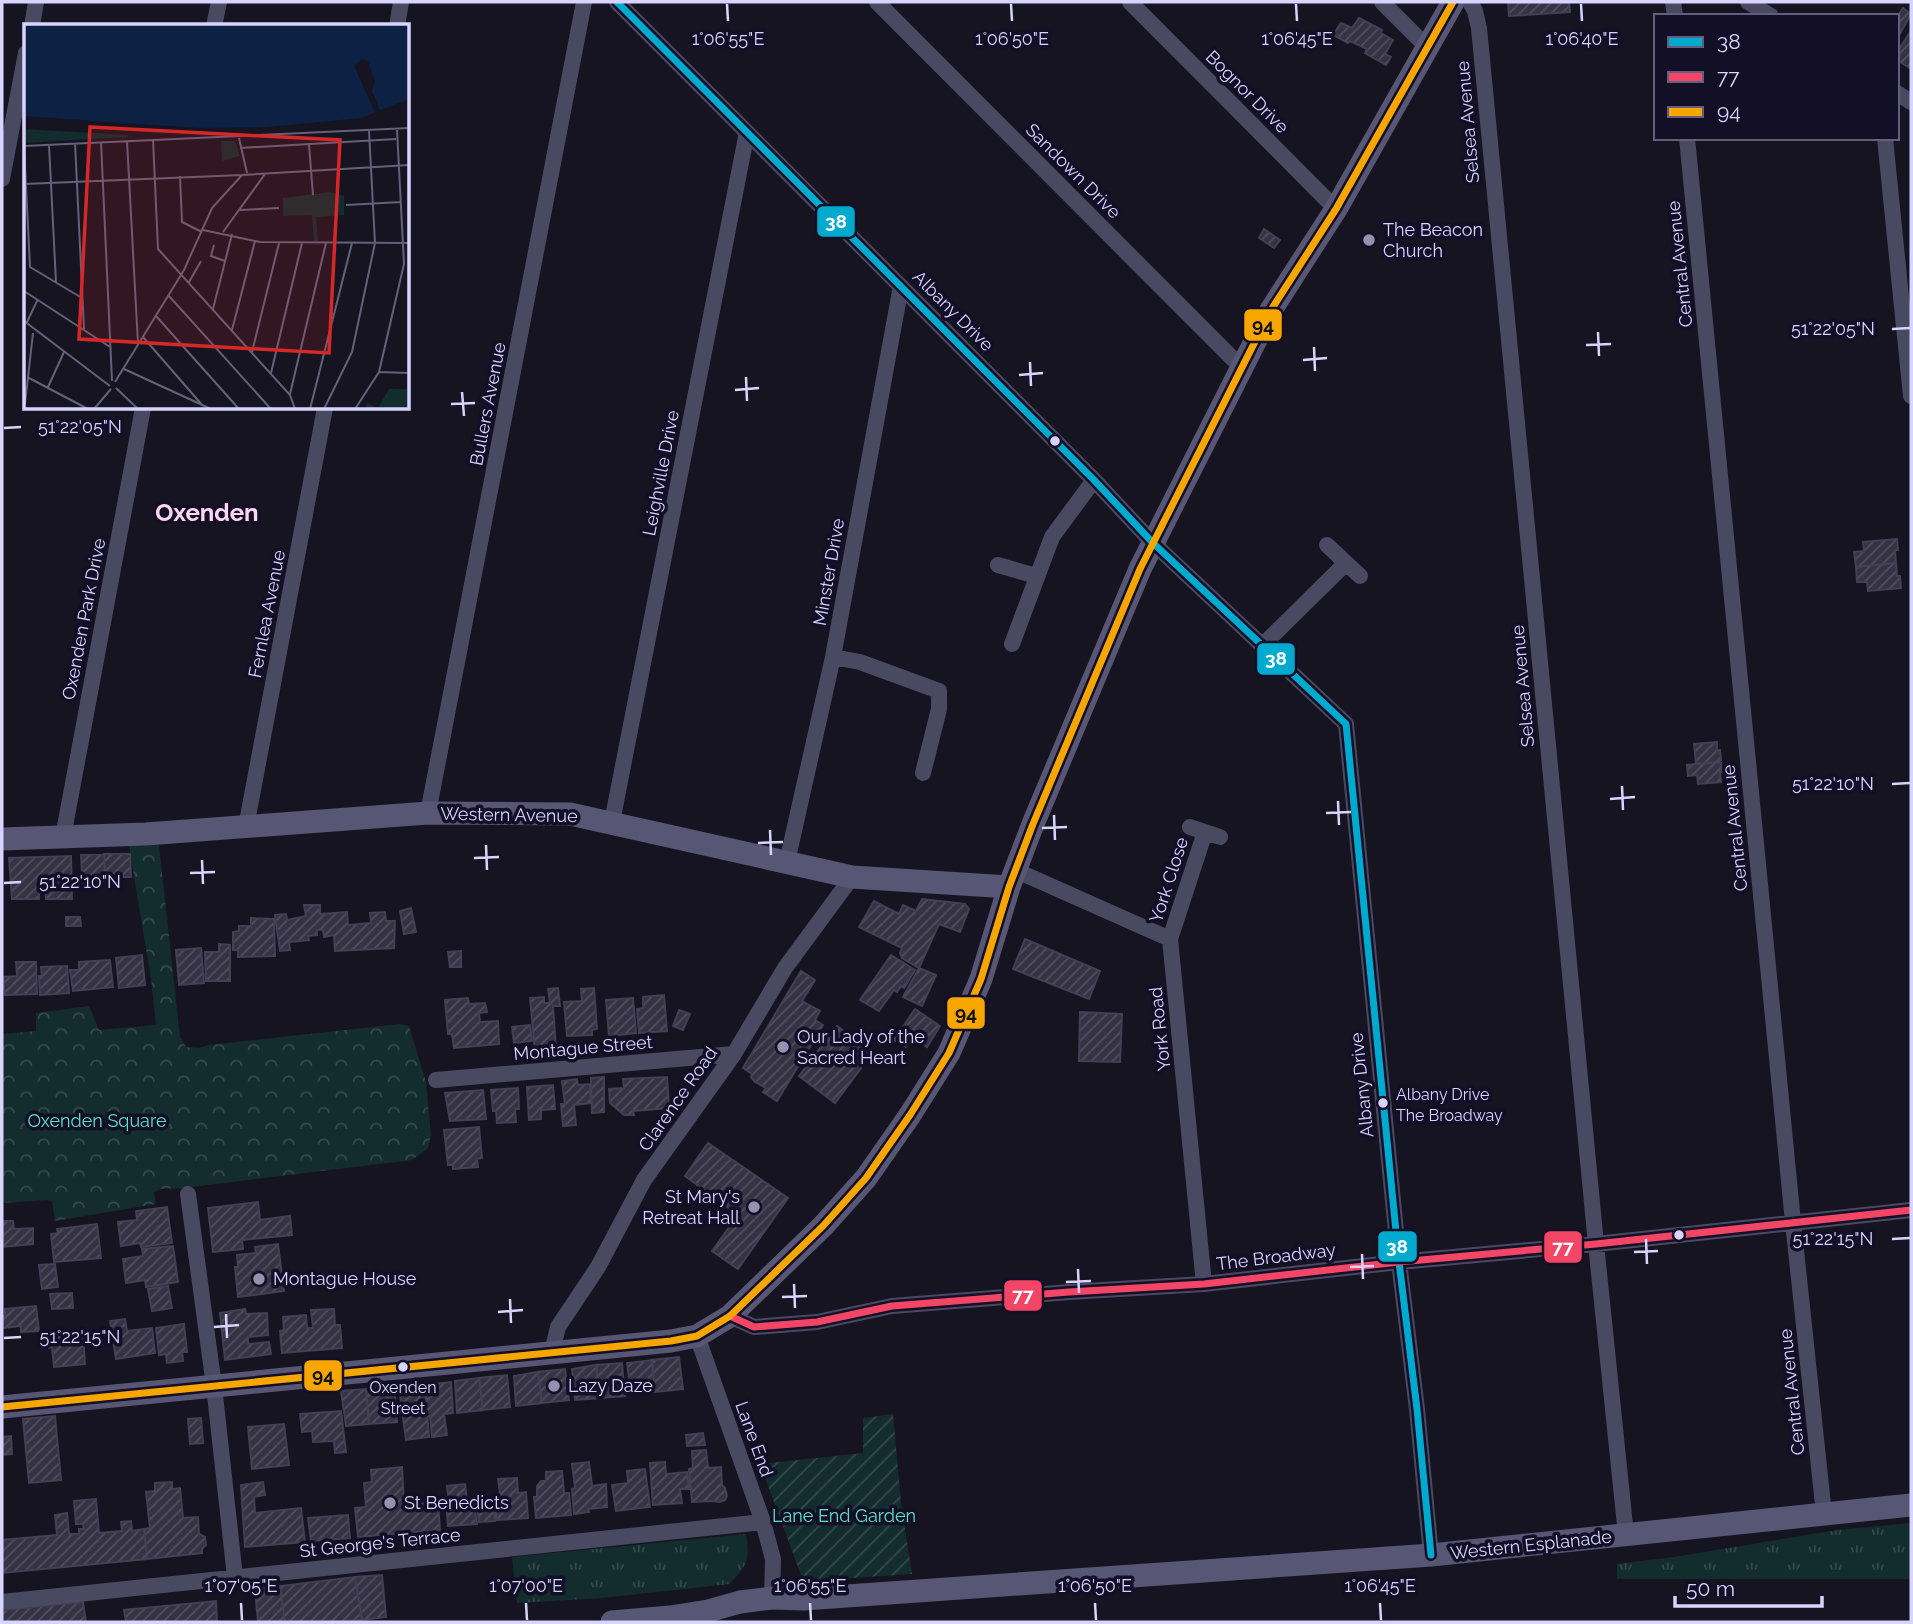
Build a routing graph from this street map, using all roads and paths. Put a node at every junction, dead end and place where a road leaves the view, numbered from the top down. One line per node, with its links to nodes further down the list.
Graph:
1 (36, 2): 13 (street)
2 (219, 2): 14 (street)
3 (401, 2): 15 (street)
4 (584, 2): 40 (street, Bullers Avenue)
5 (617, 2): 18 (street, Albany Drive)
6 (877, 2): 25 (street, Sandown Drive)
7 (1130, 2): 22 (street, Bognor Drive)
8 (1382, 2): 16 (street)
9 (1453, 2): 16 (street)
10 (1470, 2): 55 (street, Selsea Avenue)
11 (1748, 2): 12 (street)
12 (1768, 14)
13 (32, 24)
14 (214, 24)
15 (397, 24)
16 (1427, 47): 22 (street)
17 (24, 64): 21 (street)
18 (747, 132): 23 (street, Albany Drive); 41 (street, Leighville Drive)
19 (1687, 140): 54 (street, Central Avenue)
20 (1885, 140): 24 (street)
21 (2, 179)
22 (1336, 209): 25 (street)
23 (901, 286): 29 (street, Albany Drive); 38 (street, Minster Drive)
24 (1907, 321): 26 (street)
25 (1241, 367): 30 (street)
26 (1911, 396)
27 (143, 410): 44 (street, Oxenden Park Drive)
28 (325, 410): 42 (street, Fernlea Avenue)
29 (1094, 480): 30 (street, Albany Drive); 34 (street)
30 (1153, 543): 37 (street, Albany Drive); 48 (street)
31 (1327, 545): 32 (street)
32 (1346, 563): 35 (street); 37 (street)
33 (998, 565): 34 (street)
34 (1036, 576): 36 (street)
35 (1360, 576)
36 (1012, 644)
37 (1263, 645): 56 (street, Albany Drive)
38 (833, 657): 39 (street); 46 (street, Minster Drive)
39 (923, 774)
40 (428, 813): 41 (street, Western Avenue); 42 (street, Western Avenue)
41 (612, 822): 46 (street, Western Avenue)
42 (246, 827): 44 (street, Western Avenue)
43 (1205, 832): 49 (street, York Close)
44 (63, 836): 45 (street, Western Avenue)
45 (2, 839)
46 (787, 862): 47 (street, Western Avenue)
47 (852, 877): 48 (street, Western Avenue); 50 (street, Clarence Road)
48 (1012, 879): 49 (street); 58 (street)
49 (1170, 939): 57 (street, York Road)
50 (734, 1054): 51 (street, Montague Street); 60 (street, Clarence Road)
51 (436, 1080)
52 (188, 1194): 61 (street)
53 (1911, 1209): 54 (street, The Broadway)
54 (1793, 1222): 55 (street, The Broadway); 64 (street, Central Avenue)
55 (1596, 1244): 56 (street, The Broadway); 66 (street, Selsea Avenue)
56 (1399, 1262): 57 (street, The Broadway); 67 (street, Albany Drive)
57 (1204, 1284): 58 (street, The Broadway)
58 (730, 1316): 59 (street)
59 (696, 1336): 60 (street); 65 (street, Lane End)
60 (552, 1352): 61 (street)
61 (214, 1386): 62 (street); 68 (street)
62 (2, 1407)
63 (1911, 1505): 64 (street, Western Esplanade)
64 (1824, 1514): 66 (street, Western Esplanade)
65 (763, 1522): 68 (street, St George's Terrace); 69 (street, Lane End)
66 (1626, 1535): 67 (street, Western Esplanade)
67 (1431, 1555): 69 (street, Western Esplanade)
68 (235, 1577): 70 (street, St George's Terrace)
69 (772, 1598): 71 (street, Western Esplanade)
70 (2, 1602)
71 (612, 1622)

